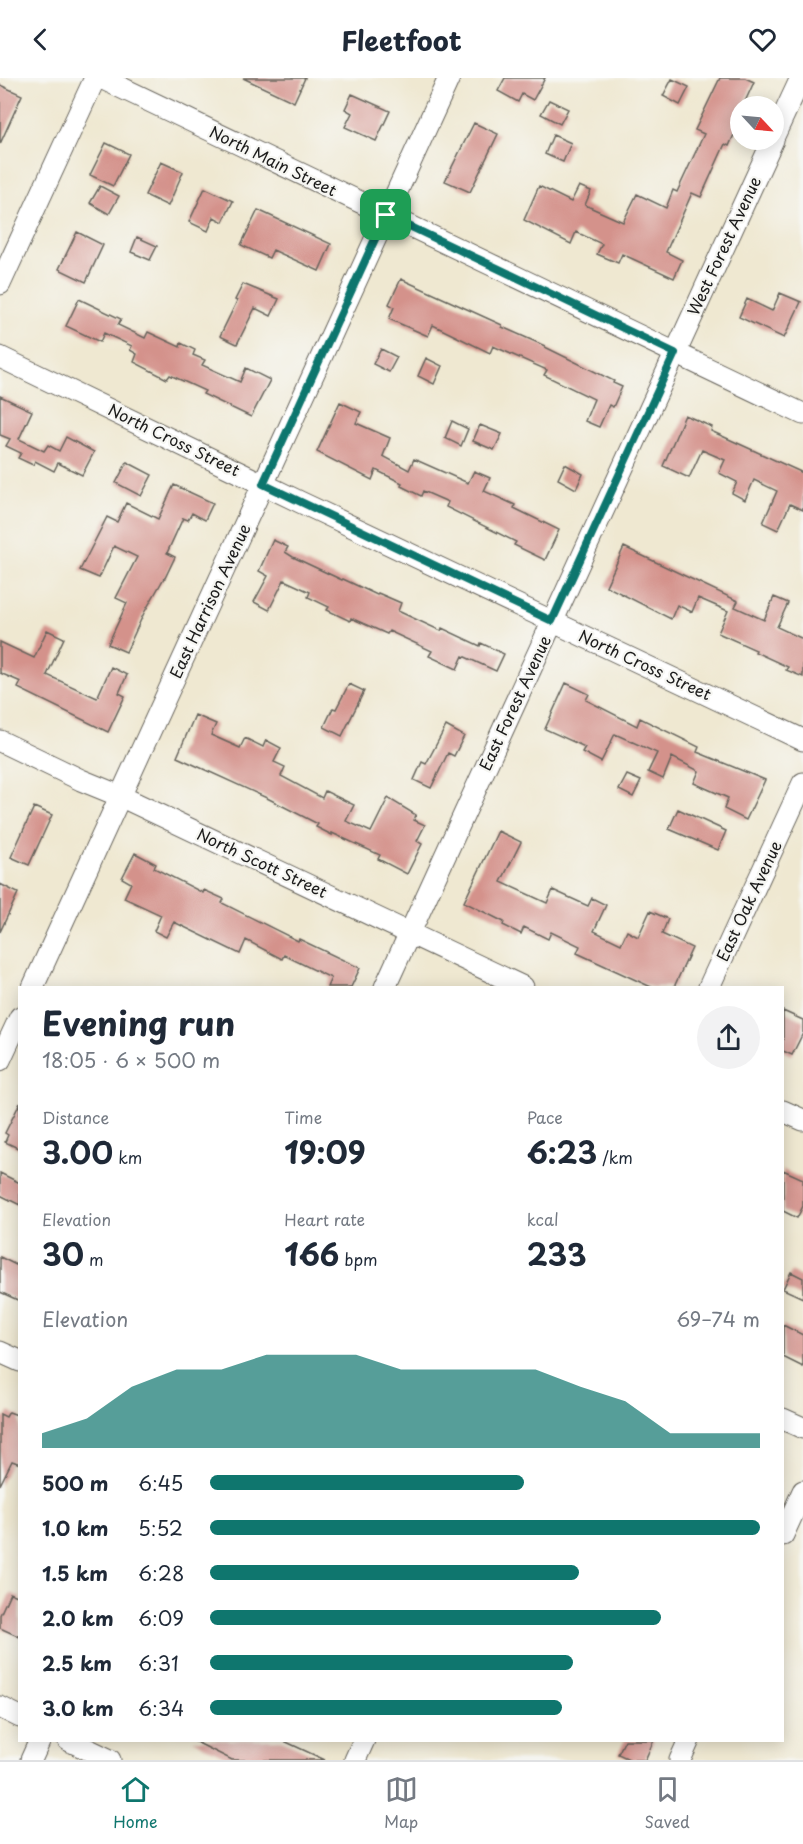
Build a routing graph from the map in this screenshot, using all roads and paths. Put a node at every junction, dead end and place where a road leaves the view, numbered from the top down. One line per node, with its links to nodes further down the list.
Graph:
1 (95, 78): 8 (street)
2 (101, 78): 7 (street, North Main Street)
3 (448, 78): 7 (street, East Harrison Avenue)
4 (801, 80): 5 (street, West Forest Avenue)
5 (784, 115)
6 (768, 150): 9 (street, West Forest Avenue)
7 (386, 215): 9 (street, North Main Street); 12 (street, East Harrison Avenue)
8 (0, 284)
9 (675, 353): 11 (street, North Main Street); 13 (street, East Forest Avenue)
10 (0, 357): 12 (street, North Cross Street)
11 (803, 414)
12 (263, 484): 13 (street, North Cross Street); 17 (street, East Harrison Avenue)
13 (552, 621): 14 (street, North Cross Street); 18 (street, East Forest Avenue)
14 (803, 740)
15 (0, 741): 17 (street, North Scott Street)
16 (803, 783): 22 (street, East Oak Avenue)
17 (120, 796): 18 (street, North Scott Street); 19 (street, East Harrison Avenue)
18 (410, 933): 20 (street, East Forest Avenue); 21 (street, North Scott Street)
19 (33, 986)
20 (385, 986)
21 (521, 986)
22 (709, 986)
23 (18, 1023): 24 (street)
24 (8, 1055)
25 (784, 1110): 26 (street)
26 (803, 1120)
27 (0, 1352): 28 (street)
28 (18, 1360)
29 (784, 1419): 30 (street)
30 (803, 1428)
31 (803, 1491): 32 (street)
32 (784, 1533)
33 (0, 1707): 34 (street)
34 (18, 1716)
35 (39, 1742): 39 (street)
36 (72, 1742): 40 (street)
37 (363, 1742): 41 (street)
38 (688, 1742): 42 (street)
39 (31, 1760)
40 (110, 1760)
41 (355, 1760)
42 (680, 1760)

